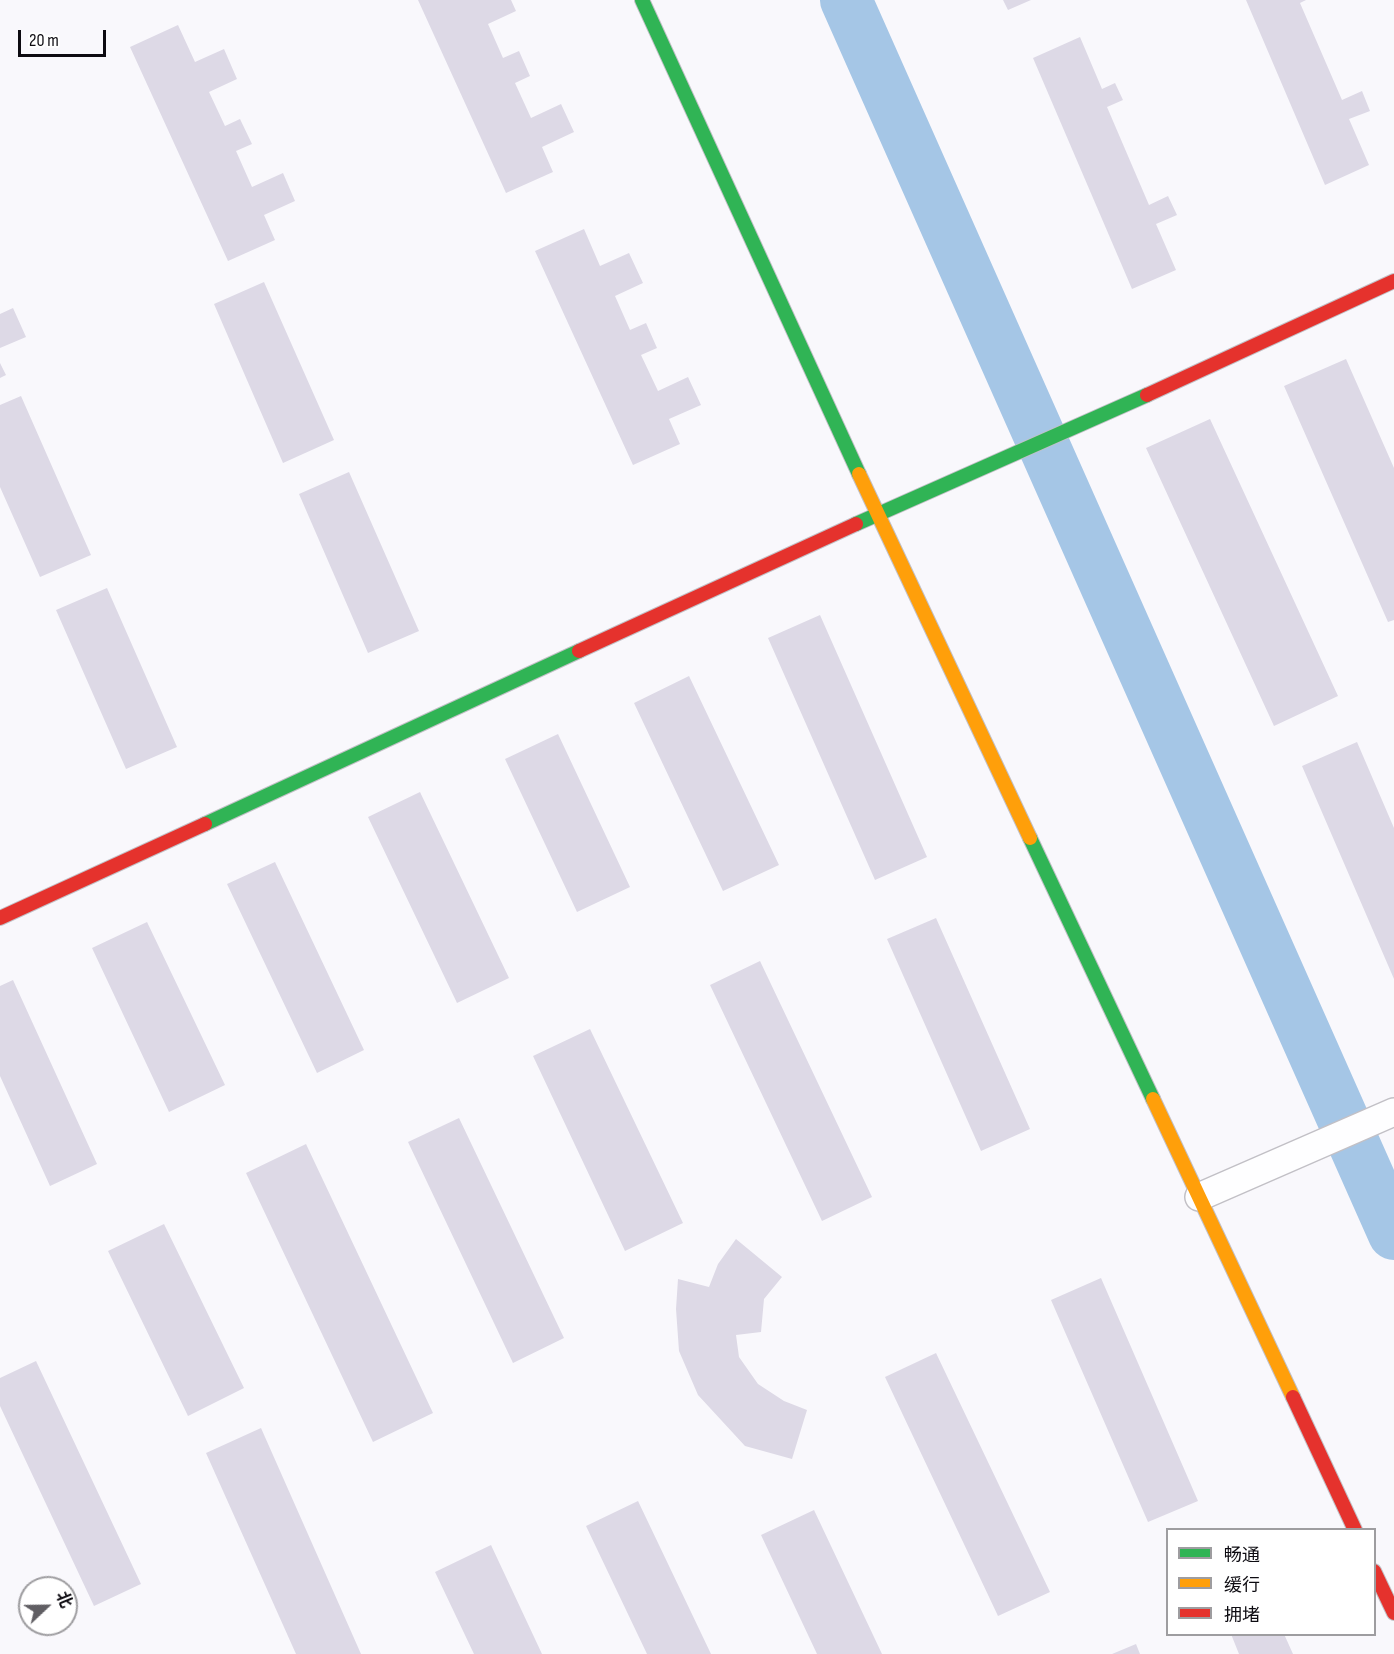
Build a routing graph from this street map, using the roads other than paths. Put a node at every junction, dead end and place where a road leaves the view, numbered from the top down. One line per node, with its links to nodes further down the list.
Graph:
1 (642, 0): 3 (street)
2 (1394, 281): 3 (street)
3 (878, 513): 4 (street); 6 (street)
4 (0, 918)
5 (1394, 1112): 6 (street)
6 (1199, 1197): 7 (street)
7 (1354, 1528)
8 (1376, 1575): 9 (street)
9 (1394, 1613)

